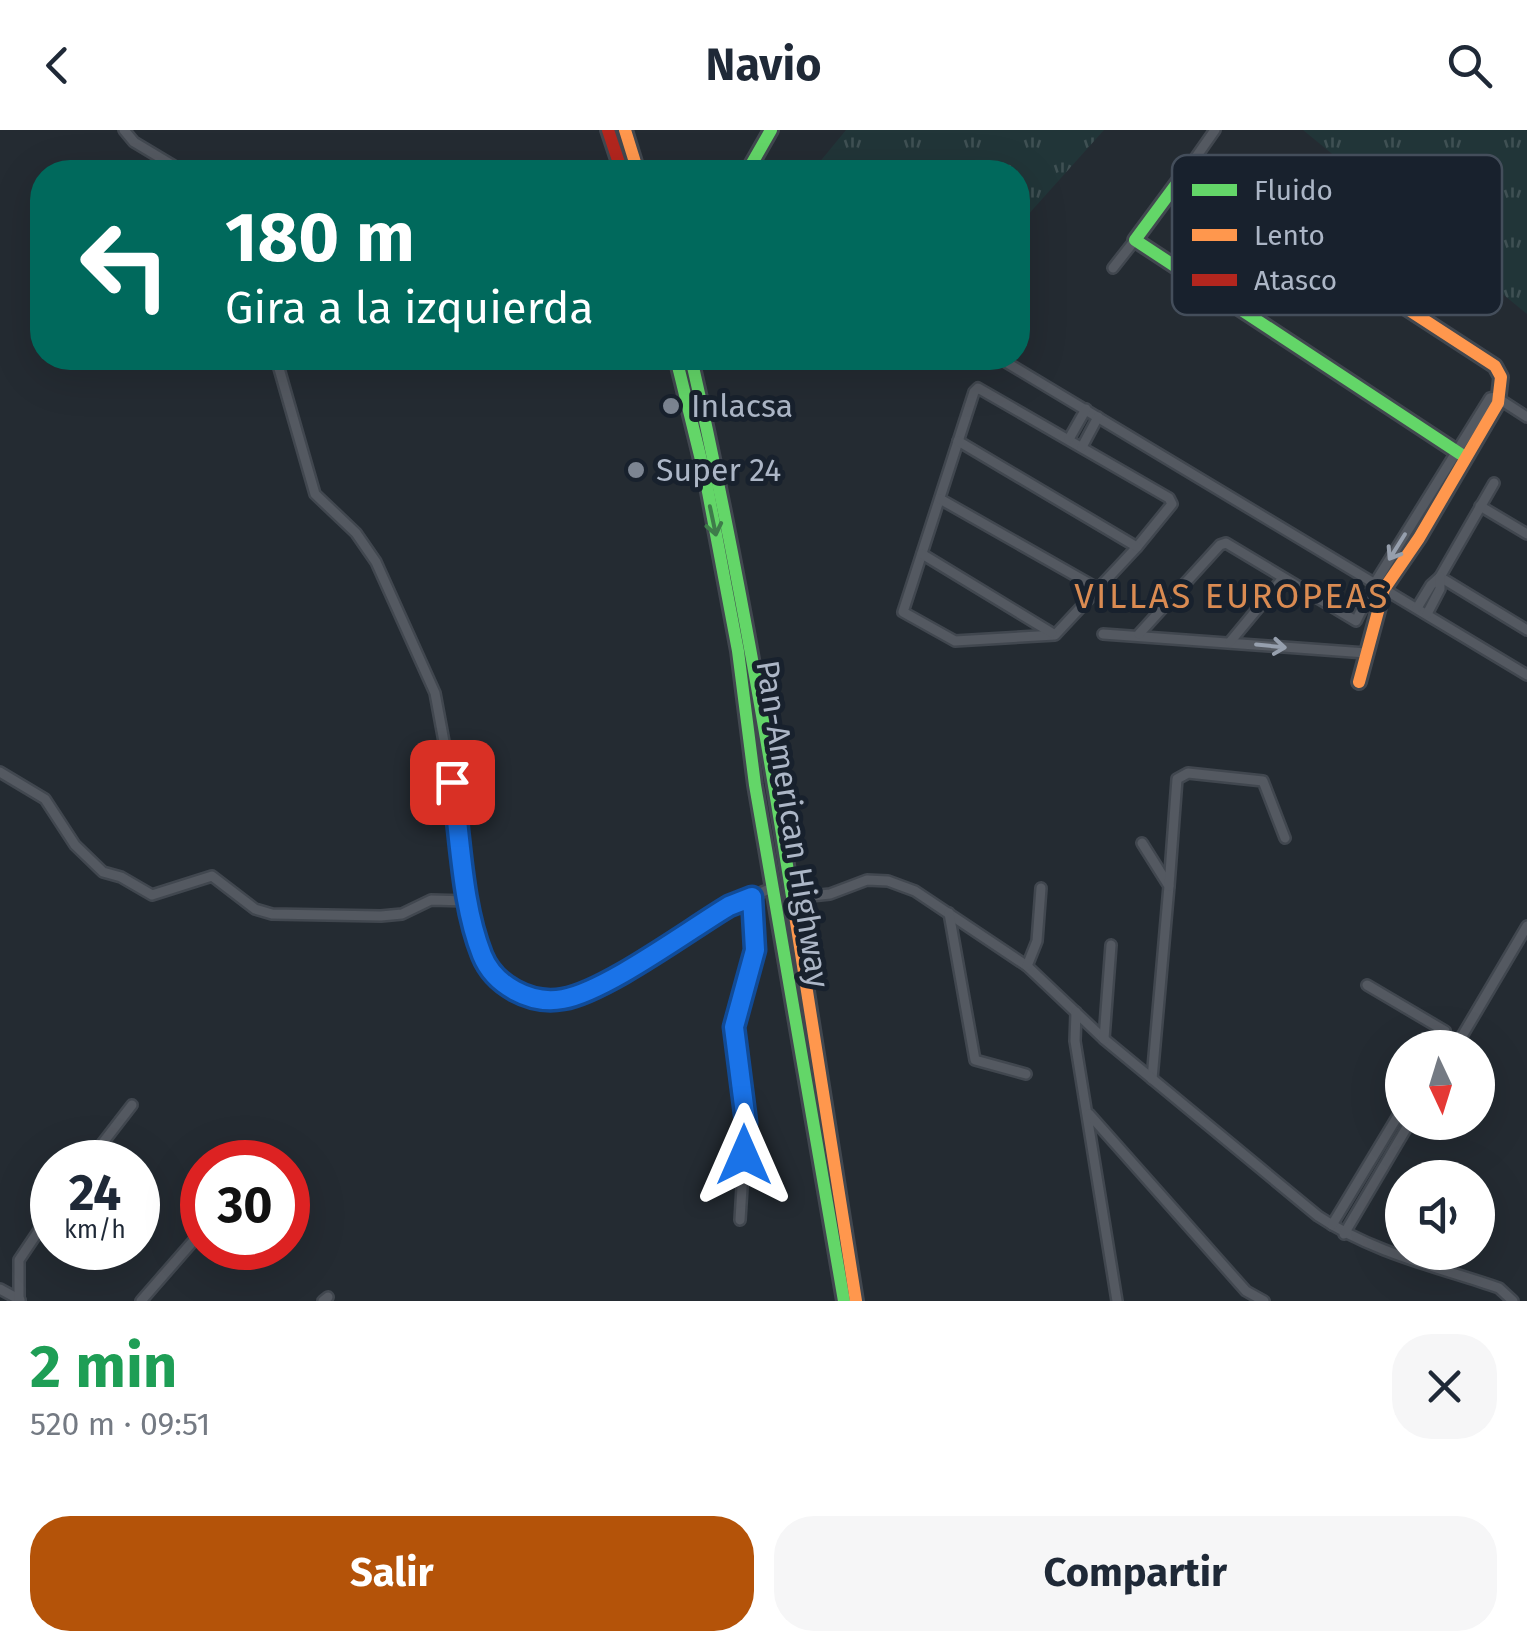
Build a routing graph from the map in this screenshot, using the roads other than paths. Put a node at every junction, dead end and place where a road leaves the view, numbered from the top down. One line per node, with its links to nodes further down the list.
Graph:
1 (124, 130): 7 (street)
2 (608, 130): 8 (main road)
3 (625, 130): 9 (main road)
4 (771, 130): 10 (main road)
5 (1216, 130): 6 (street)
6 (1197, 155)
7 (164, 160)
8 (618, 160)
9 (634, 160)
10 (755, 160)
11 (1172, 189): 12 (main road)
12 (1135, 240): 13 (main road); 14 (street)
13 (1172, 264)
14 (1113, 268)
15 (1249, 315): 28 (main road)
16 (1416, 315): 21 (main road)
17 (279, 370): 60 (street)
18 (679, 370): 51 (main road, Pan-American Highway, one-way to 51)
19 (693, 370): 54 (main road, Pan-American Highway)
20 (1019, 370): 22 (street)
21 (1496, 397): 24 (street); 28 (main road)
22 (1086, 409): 23 (street); 25 (street)
23 (1098, 417): 27 (street); 37 (street)
24 (1527, 417)
25 (1069, 439): 26 (street); 27 (street)
26 (958, 441): 30 (street); 33 (street)
27 (1082, 447): 33 (street)
28 (1460, 454): 37 (main road)
29 (1494, 483): 31 (street)
30 (940, 499): 34 (street); 38 (street)
31 (1480, 506): 32 (street); 35 (street)
32 (1527, 534)
33 (1137, 547): 38 (street)
34 (922, 554): 43 (street); 43 (street)
35 (1440, 577): 39 (street); 41 (street); 42 (street)
36 (1283, 578): 40 (street); 45 (street); 46 (street)
37 (1380, 586): 39 (street); 40 (main road)
38 (1098, 588): 43 (street)
39 (1417, 608): 41 (street)
40 (1369, 614): 47 (main road)
41 (1427, 614): 48 (street)
42 (1527, 630)
43 (1054, 634)
44 (1103, 634): 45 (street)
45 (1139, 634): 46 (street)
46 (1230, 642): 47 (street, one-way to 47)
47 (1366, 653): 49 (main road)
48 (1527, 675)
49 (1359, 682)
50 (0, 772): 60 (street)
51 (754, 778): 54 (main road); 56 (main road, Pan-American Highway)
52 (1285, 838): 55 (street)
53 (1142, 844): 55 (street)
54 (786, 858): 59 (main road, Pan-American Highway)
55 (1169, 886): 71 (street)
56 (772, 888): 58 (street); 86 (main road, Pan-American Highway)
57 (1042, 888): 64 (street)
58 (752, 897): 60 (street); 77 (street)
59 (792, 898): 61 (street); 87 (main road, Pan-American Highway)
60 (468, 901)
61 (949, 912): 64 (street); 70 (street)
62 (1527, 926): 68 (street)
63 (1112, 946): 69 (street)
64 (1027, 966): 66 (street)
65 (1367, 986): 67 (street)
66 (1076, 1012): 69 (street); 73 (street)
67 (1442, 1030)
68 (1466, 1030)
69 (1104, 1039): 71 (street)
70 (1026, 1074)
71 (1152, 1080): 78 (street)
72 (132, 1104): 75 (street)
73 (1088, 1112): 88 (street); 89 (street)
74 (1385, 1137): 78 (street)
75 (105, 1140)
76 (1399, 1140): 79 (street)
77 (740, 1220)
78 (1332, 1225): 79 (street)
79 (1344, 1234): 84 (street)
80 (30, 1242): 83 (street)
81 (180, 1256): 85 (street)
82 (0, 1290): 83 (street)
83 (21, 1300)
84 (1511, 1300)
85 (141, 1301)
86 (844, 1301)
87 (856, 1301)
88 (1117, 1301)
89 (1264, 1301)

